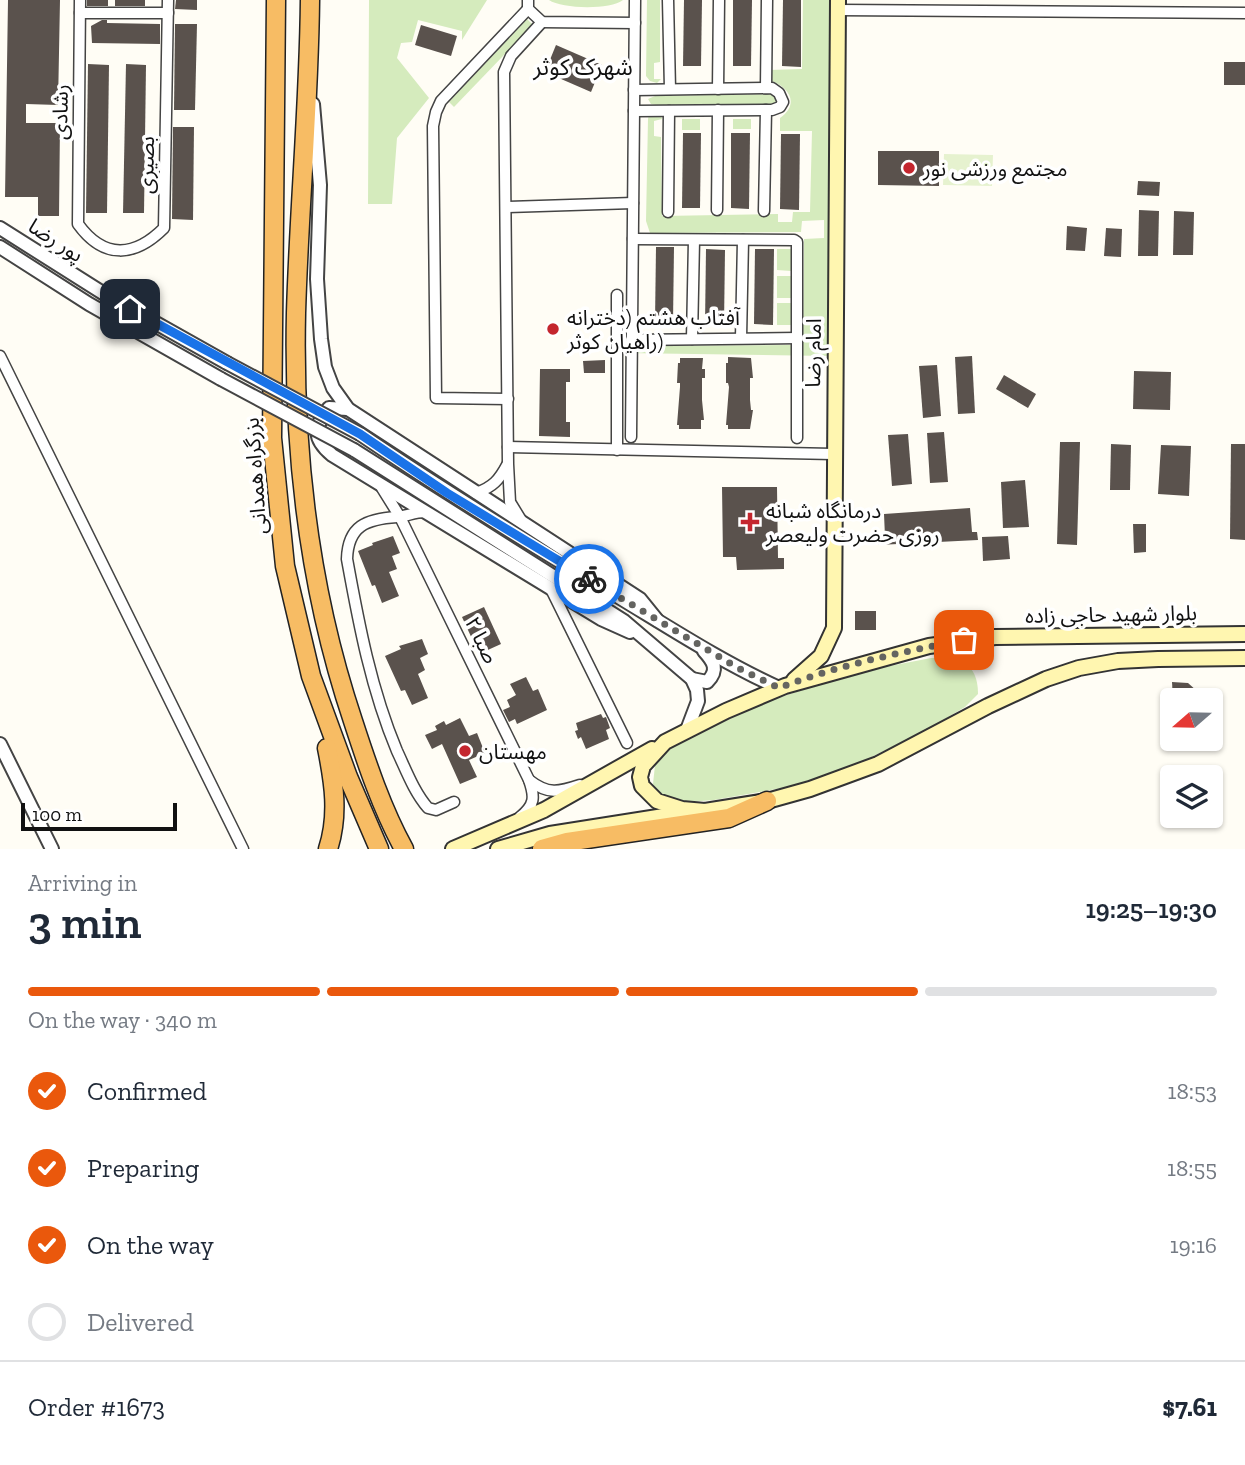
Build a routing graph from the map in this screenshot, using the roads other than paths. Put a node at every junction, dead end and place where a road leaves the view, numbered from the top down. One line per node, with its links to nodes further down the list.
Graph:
1 (80, 0): 11 (street, رشادی)
2 (168, 0): 12 (street, بصیری)
3 (276, 0): 61 (highway, بزرگراه همدانی)
4 (310, 0): 16 (highway)
5 (635, 0): 15 (street)
6 (668, 0): 18 (street)
7 (719, 0): 19 (street)
8 (767, 0): 17 (street)
9 (528, 4): 14 (street); 42 (street)
10 (838, 5): 13 (street); 48 (main road, امام رضا)
11 (80, 13): 12 (street); 30 (street, رشادی)
12 (168, 13): 30 (street, بصیری)
13 (1245, 13)
14 (542, 22): 15 (street); 26 (street)
15 (635, 23): 20 (street)
16 (309, 51): 43 (street); 78 (highway)
17 (766, 88): 19 (street); 22 (street)
18 (670, 89): 19 (street); 20 (street)
19 (718, 89)
20 (634, 90): 23 (street)
21 (718, 110): 22 (street); 24 (street); 27 (street)
22 (766, 110): 28 (street)
23 (634, 111): 24 (street); 25 (street)
24 (668, 111): 29 (street)
25 (633, 204): 26 (street); 32 (street)
26 (506, 207): 42 (street)
27 (717, 210)
28 (764, 211)
29 (668, 212)
30 (78, 224)
31 (0, 228): 56 (street, پور رضا, bridge)
32 (633, 239): 33 (street); 40 (street)
33 (694, 240): 34 (street); 39 (street)
34 (743, 240): 37 (street); 38 (street)
35 (0, 247): 58 (street, پور رضا, bridge)
36 (617, 295): 47 (street)
37 (741, 338): 38 (street); 39 (street)
38 (797, 338): 45 (street)
39 (692, 339): 40 (street)
40 (631, 340): 44 (street)
41 (0, 356): 75 (street)
42 (508, 399): 46 (street)
43 (348, 409): 50 (street); 51 (street)
44 (631, 437)
45 (797, 439)
46 (508, 447): 47 (street); 49 (street)
47 (617, 450): 48 (street)
48 (833, 454): 63 (main road, امام رضا)
49 (508, 464): 51 (street); 54 (street)
50 (379, 484): 52 (street); 53 (street, صبا ۲)
51 (476, 493): 54 (street)
52 (425, 512): 53 (street); 55 (street)
53 (400, 517): 69 (street, صبا ۲); 71 (street)
54 (527, 526): 56 (street)
55 (551, 589): 58 (street); 66 (street)
56 (657, 620): 59 (street, پور رضا)
57 (1245, 634): 63 (main road, بلوار شهید حاجی زاده)
58 (646, 639): 62 (street, پور رضا)
59 (699, 645): 62 (street); 63 (street, پور رضا)
60 (1245, 658): 70 (main road)
61 (311, 676): 76 (highway); 77 (highway, بزرگراه همدانی)
62 (692, 679): 64 (street)
63 (782, 687): 64 (main road)
64 (687, 730): 65 (main road)
65 (665, 742): 68 (main road); 72 (main road)
66 (627, 743)
67 (0, 744): 74 (street)
68 (601, 778): 69 (street); 73 (main road)
69 (529, 780): 73 (street)
70 (767, 801): 72 (main road); 81 (highway)
71 (454, 802)
72 (705, 811): 80 (main road)
73 (508, 825): 79 (main road)
74 (52, 849)
75 (243, 849)
76 (328, 849)
77 (379, 849)
78 (404, 849)
79 (453, 849)
80 (498, 849)
81 (542, 849)

